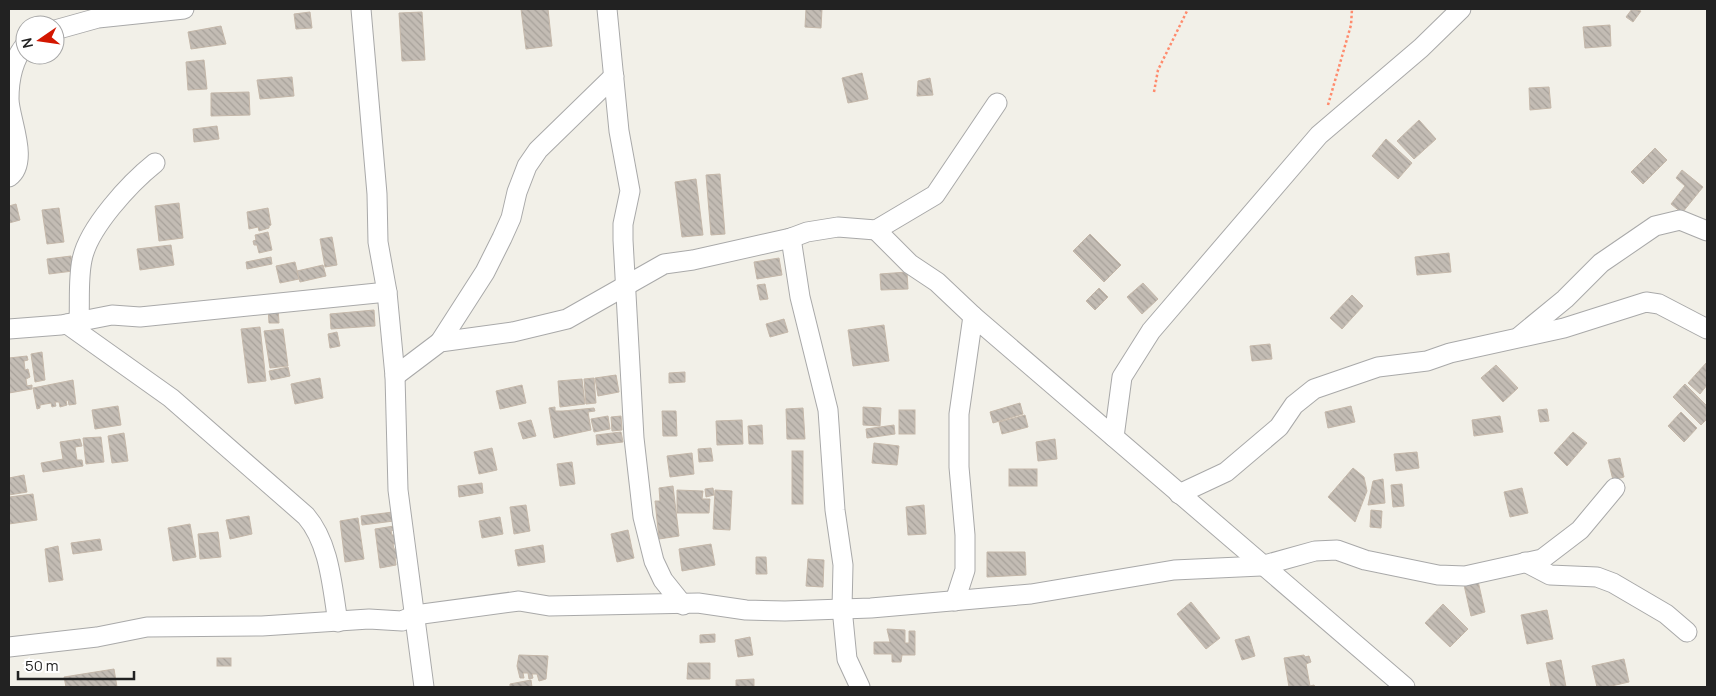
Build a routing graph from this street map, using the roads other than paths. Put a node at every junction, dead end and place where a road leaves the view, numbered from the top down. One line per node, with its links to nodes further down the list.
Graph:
1 (184, 9): 5 (street)
2 (361, 9): 15 (street)
3 (607, 9): 7 (street)
4 (1461, 9): 23 (street)
5 (65, 27)
6 (15, 62): 10 (street)
7 (614, 76): 14 (street); 21 (street)
8 (997, 103): 11 (street)
9 (155, 163): 17 (street)
10 (9, 176)
11 (876, 230): 13 (street); 16 (street)
12 (1707, 231): 20 (street)
13 (791, 238): 14 (street); 30 (street)
14 (627, 284): 21 (street); 29 (street)
15 (387, 292): 17 (street); 22 (street)
16 (973, 316): 23 (street); 28 (street)
17 (73, 322): 18 (street); 32 (street)
18 (9, 329)
19 (1707, 329): 20 (street)
20 (1519, 337): 25 (street)
21 (440, 342): 22 (street)
22 (395, 376): 31 (street)
23 (1114, 437): 25 (street)
24 (1615, 488): 26 (street)
25 (1179, 494): 27 (street)
26 (1524, 562): 27 (street); 33 (street)
27 (1261, 566): 28 (street); 37 (street)
28 (955, 601): 30 (street)
29 (683, 605): 30 (street); 31 (street)
30 (842, 608): 36 (street)
31 (415, 615): 32 (street); 35 (street)
32 (338, 622): 34 (street)
33 (1687, 632)
34 (9, 647)
35 (424, 687)
36 (860, 687)
37 (1404, 687)

